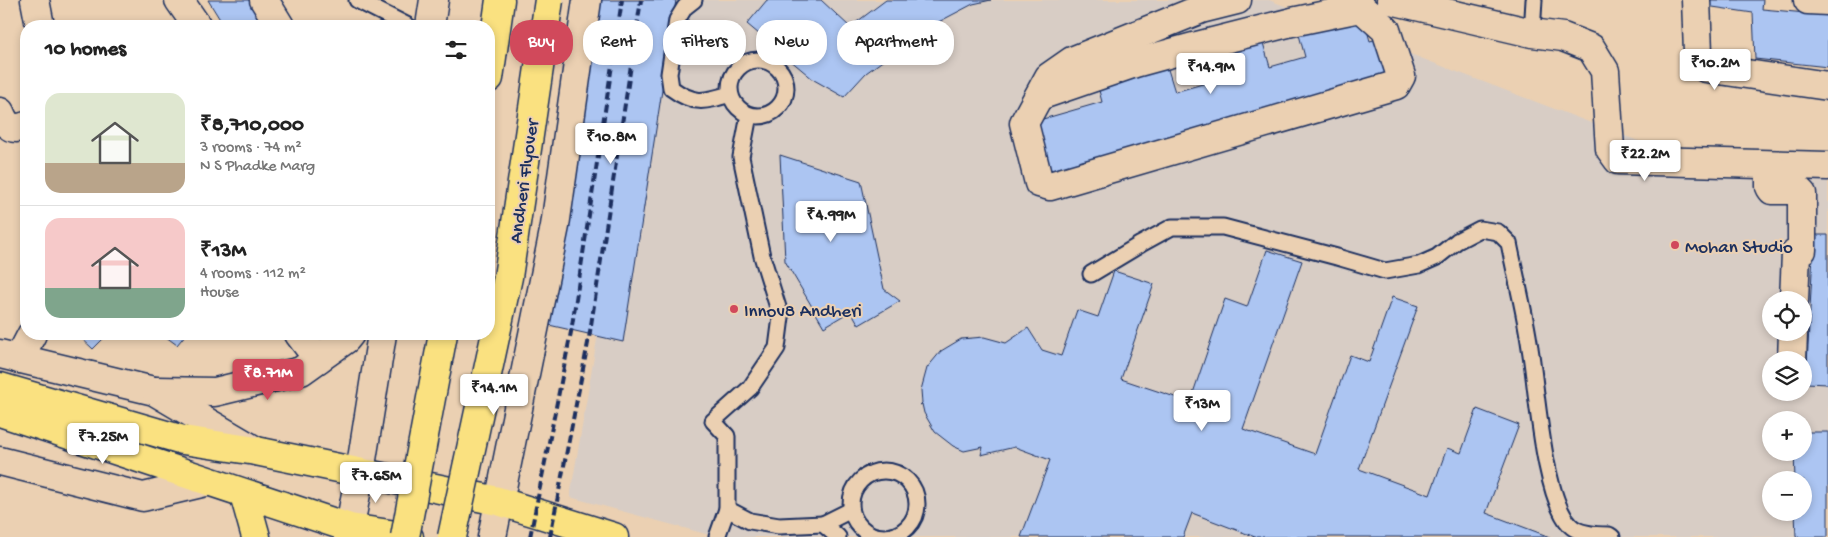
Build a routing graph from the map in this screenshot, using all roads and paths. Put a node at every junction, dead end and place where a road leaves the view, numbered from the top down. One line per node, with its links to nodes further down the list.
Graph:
1 (35, 0): 18 (street)
2 (179, 0): 19 (street)
3 (264, 0): 20 (street)
4 (358, 0): 21 (lane)
5 (434, 0): 22 (street)
6 (500, 0): 24 (main road)
7 (549, 0): 36 (main road, Andheri Flyover, bridge)
8 (587, 0): 53 (street)
9 (694, 0): 27 (lane)
10 (1237, 0): 17 (street)
11 (1391, 0): 23 (street)
12 (1534, 0): 23 (lane)
13 (1696, 0): 26 (street)
14 (1808, 0): 15 (street)
15 (1828, 1)
16 (1358, 2): 25 (street); 28 (street)
17 (1201, 9): 25 (street); 28 (street)
18 (39, 20)
19 (193, 20)
20 (276, 20)
21 (396, 20)
22 (431, 20)
23 (1532, 33): 32 (street)
24 (495, 35)
25 (1209, 42): 28 (street)
26 (1828, 86)
27 (730, 94): 30 (lane); 30 (lane)
28 (1039, 96)
29 (0, 112): 31 (street)
30 (749, 115): 54 (lane)
31 (20, 129)
32 (1770, 165): 33 (street); 35 (street)
33 (1828, 166)
34 (1091, 274): 66 (lane)
35 (1794, 291)
36 (495, 337)
37 (26, 340): 43 (street)
38 (304, 340): 44 (street)
39 (345, 340): 44 (street)
40 (381, 340): 50 (street)
41 (442, 340): 59 (main road, bridge)
42 (494, 340): 61 (main road, Andheri Flyover, bridge)
43 (9, 356): 46 (street)
44 (318, 359): 46 (street)
45 (0, 387): 48 (main road)
46 (154, 391): 48 (street)
47 (0, 412): 51 (main road)
48 (256, 450): 50 (main road)
49 (0, 461): 51 (street)
50 (360, 472): 53 (main road); 57 (street)
51 (206, 482): 52 (main road)
52 (244, 494): 57 (main road); 58 (main road)
53 (498, 501): 62 (street); 63 (main road)
54 (726, 509): 56 (lane); 64 (lane)
55 (851, 510): 55 (lane); 56 (lane)
56 (823, 524): 65 (lane)
57 (349, 533): 60 (main road)
58 (256, 537)
59 (405, 537)
60 (409, 537)
61 (452, 537)
62 (492, 537)
63 (614, 537)
64 (717, 537)
65 (838, 537)
66 (1612, 537)

